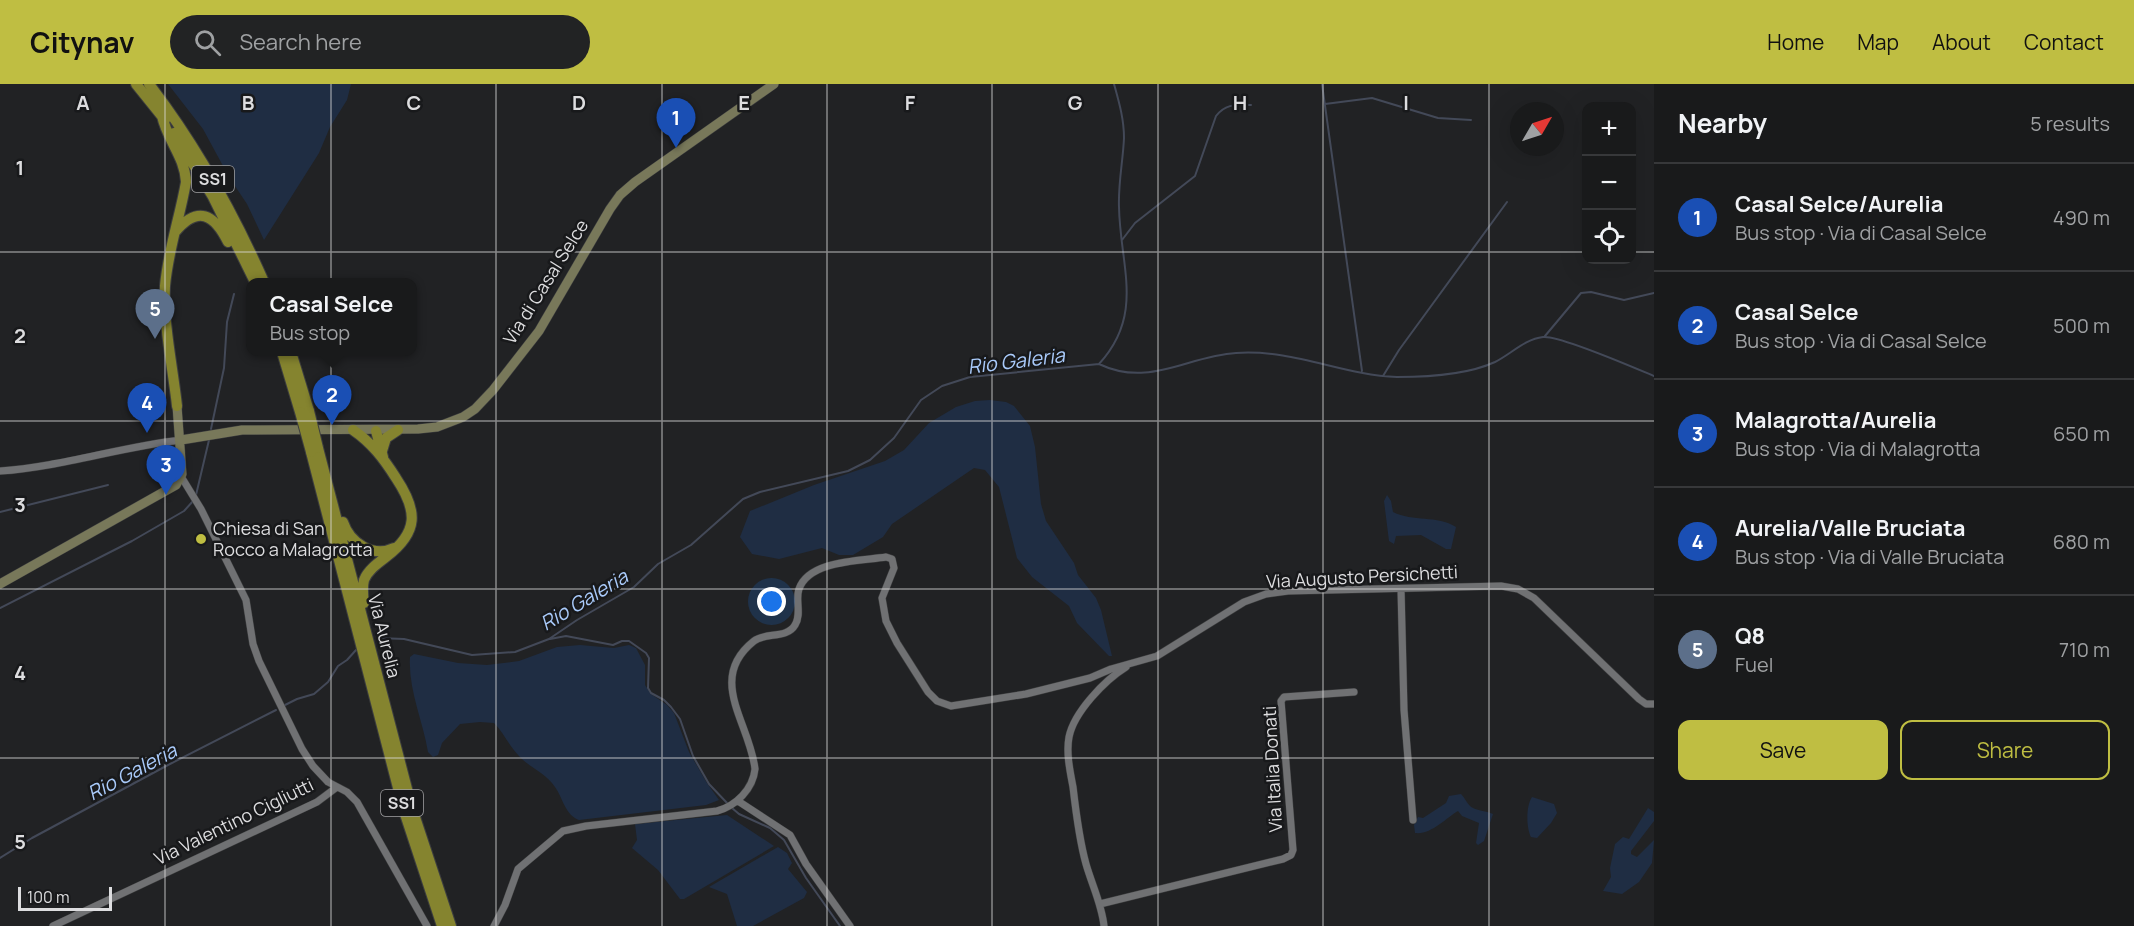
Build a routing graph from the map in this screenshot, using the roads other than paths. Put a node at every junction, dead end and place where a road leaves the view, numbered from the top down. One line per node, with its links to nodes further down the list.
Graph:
1 (128, 84): 5 (highway)
2 (136, 84): 5 (highway, SS1)
3 (148, 84): 10 (highway, SS1)
4 (774, 84): 17 (main road, Via di Casal Selce)
5 (152, 102): 6 (highway, SS1)
6 (162, 116): 7 (highway); 8 (highway, SS1)
7 (173, 234): 9 (highway); 13 (highway)
8 (251, 278)
9 (251, 278)
10 (262, 278)
11 (284, 356): 14 (highway, Via Aurelia / SS1)
12 (292, 356): 14 (highway, Via Aurelia / SS1)
13 (177, 406): 18 (main road)
14 (305, 411): 19 (highway, Via Aurelia / SS1, bridge)
15 (353, 430): 16 (main road, Via di Casal Selce); 18 (main road, Via di Casal Selce); 20 (highway)
16 (376, 430): 17 (main road, Via di Casal Selce); 20 (highway)
17 (398, 430): 20 (highway)
18 (181, 440): 21 (street); 22 (main road)
19 (315, 450): 23 (highway); 26 (highway, Via Aurelia / SS1); 28 (highway, Via Aurelia / SS1)
20 (380, 453): 23 (highway)
21 (0, 471)
22 (182, 478): 24 (main road); 31 (street, Via Valentino Cigliutti)
23 (397, 547): 26 (highway)
24 (0, 584)
25 (1401, 589): 27 (street, Via Augusto Persichetti); 30 (street, Via Augusto Persichetti); 33 (street)
26 (367, 637): 28 (highway, Via Aurelia / SS1)
27 (1128, 664): 32 (street, Via Augusto Persichetti); 35 (street)
28 (373, 677): 34 (highway, Via Aurelia / SS1); 38 (highway, Via Aurelia / SS1)
29 (1354, 692): 35 (street, Via Italia Donati)
30 (1654, 704)
31 (337, 787): 36 (street, Via Valentino Cigliutti); 37 (street)
32 (733, 804): 41 (street); 42 (street)
33 (1413, 820)
34 (433, 876): 39 (highway, Via Aurelia / SS1); 40 (highway)
35 (1100, 904): 43 (street)
36 (53, 926)
37 (427, 926)
38 (442, 926)
39 (451, 926)
40 (457, 926)
41 (494, 926)
42 (850, 926)
43 (1104, 926)

